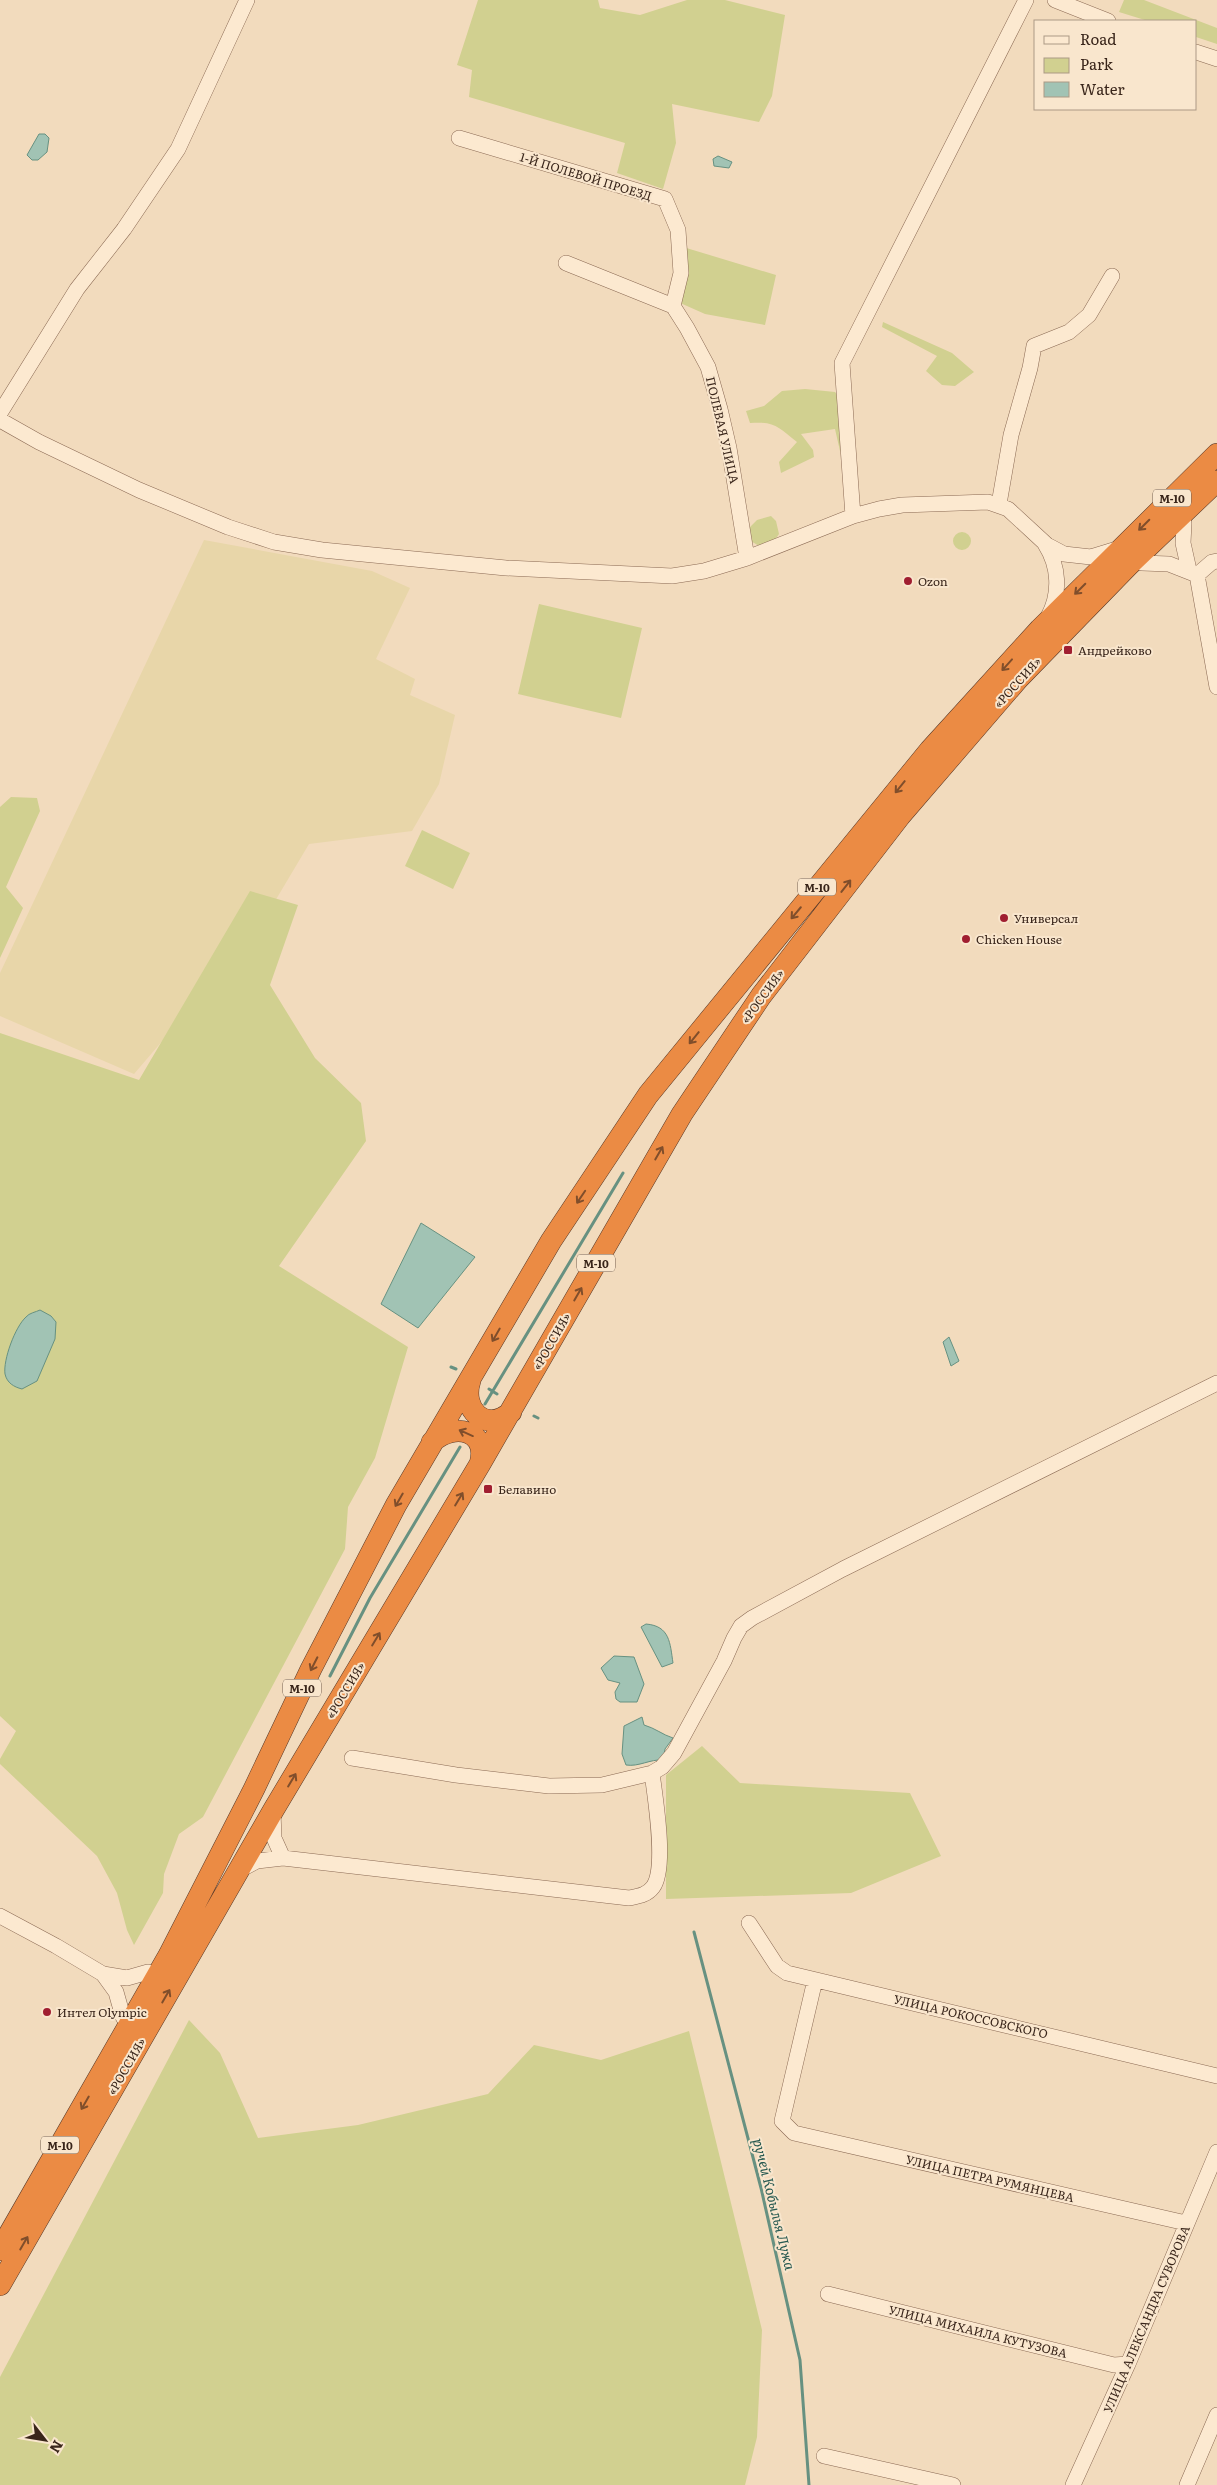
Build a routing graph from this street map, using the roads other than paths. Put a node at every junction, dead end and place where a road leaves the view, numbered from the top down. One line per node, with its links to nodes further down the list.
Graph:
1 (247, 0): 11 (street)
2 (1026, 0): 17 (street)
3 (1055, 0): 4 (street)
4 (1105, 20)
5 (1197, 52): 6 (street)
6 (1217, 59)
7 (459, 138): 10 (street, 1-Й ПОЛЕВОЙ ПРОЕЗД)
8 (566, 263): 10 (street)
9 (1112, 276): 16 (street)
10 (673, 306): 21 (street, ПОЛЕВАЯ УЛИЦА)
11 (0, 413)
12 (0, 420): 21 (street)
13 (1217, 454): 20 (highway, «РОССИЯ» / М-10, one-way to 20)
14 (1217, 481): 27 (highway, «РОССИЯ» / М-10)
15 (1217, 492): 18 (highway)
16 (999, 504): 17 (street); 19 (street)
17 (853, 516): 21 (street)
18 (1184, 523): 23 (highway); 24 (street)
19 (1044, 542): 20 (street); 25 (street)
20 (1126, 542): 25 (highway, «РОССИЯ» / М-10, one-way to 25)
21 (747, 558)
22 (1217, 561): 24 (street)
23 (1142, 563): 24 (street); 27 (highway)
24 (1193, 573): 26 (street)
25 (1040, 629): 28 (highway, «РОССИЯ» / М-10, one-way to 28)
26 (1217, 687)
27 (882, 839): 30 (highway, «РОССИЯ» / М-10, one-way to 27)
28 (470, 1380): 30 (highway); 31 (highway, «РОССИЯ» / М-10)
29 (1217, 1383): 34 (street)
30 (511, 1412): 32 (highway, «РОССИЯ» / М-10)
31 (432, 1442): 32 (highway, one-way to 31); 35 (highway, «РОССИЯ» / М-10, one-way to 35)
32 (480, 1464): 36 (highway, «РОССИЯ» / М-10, one-way to 32)
33 (352, 1758): 34 (street)
34 (652, 1773): 37 (street)
35 (254, 1789): 41 (highway); 45 (highway, «РОССИЯ» / М-10)
36 (274, 1809): 37 (street); 38 (highway, «РОССИЯ» / М-10)
37 (283, 1858): 38 (street)
38 (238, 1871): 50 (highway, «РОССИЯ» / М-10, one-way to 38)
39 (0, 1916): 42 (street)
40 (749, 1922): 43 (street, УЛИЦА РОКОССОВСКОГО)
41 (148, 1972): 42 (street); 44 (highway)
42 (103, 1974): 44 (street)
43 (815, 1980): 46 (street, УЛИЦА РОКОССОВСКОГО); 48 (street, УЛИЦА ПЕТРА РУМЯНЦЕВА)
44 (123, 2017): 45 (highway)
45 (109, 2060): 49 (highway, «РОССИЯ» / М-10, one-way to 49)
46 (1217, 2076)
47 (1217, 2152): 48 (street, УЛИЦА АЛЕКСАНДРА СУВОРОВА)
48 (1186, 2223): 52 (street, УЛИЦА АЛЕКСАНДРА СУВОРОВА)
49 (0, 2250)
50 (0, 2285)
51 (828, 2294): 52 (street, УЛИЦА МИХАИЛА КУТУЗОВА)
52 (1128, 2364): 56 (street, УЛИЦА АЛЕКСАНДРА СУВОРОВА)
53 (1217, 2415): 57 (street)
54 (824, 2456): 55 (street)
55 (953, 2485)
56 (1073, 2485)
57 (1187, 2485)

